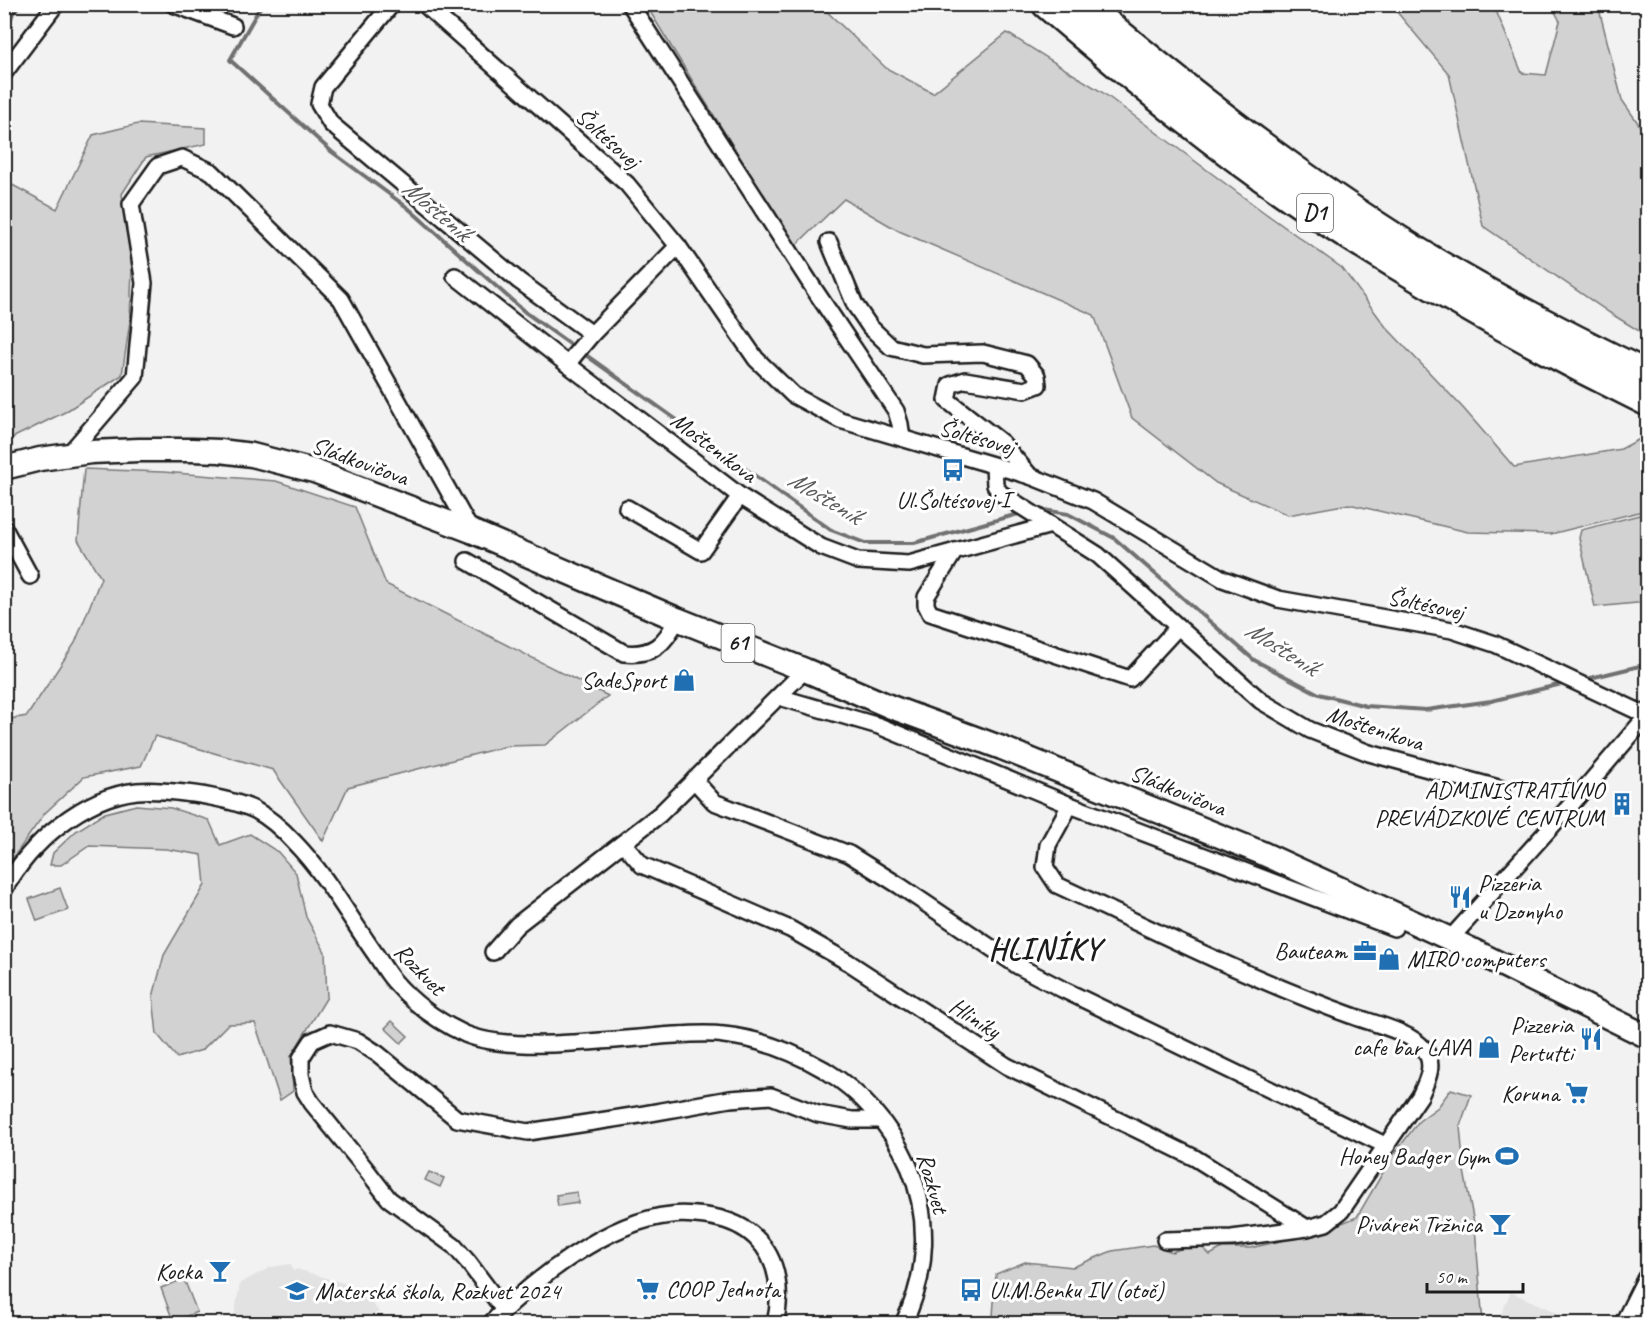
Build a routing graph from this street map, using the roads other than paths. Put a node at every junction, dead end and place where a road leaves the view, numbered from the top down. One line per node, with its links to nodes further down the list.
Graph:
1 (56, 4): 9 (street)
2 (173, 4): 8 (street)
3 (392, 4): 13 (street, Mošteníkova)
4 (424, 4): 11 (street, Šoltésovej)
5 (630, 4): 17 (street)
6 (1046, 4): 14 (highway, D1)
7 (1083, 4): 14 (highway, D1)
8 (233, 26)
9 (4, 72)
10 (829, 242): 21 (street)
11 (678, 246): 13 (street); 17 (street, Šoltésovej)
12 (455, 276): 13 (street, Mošteníkova)
13 (580, 350): 22 (street, Mošteníkova)
14 (1616, 373): 15 (highway, D1); 16 (highway, D1)
15 (1647, 375)
16 (1647, 402)
17 (902, 438): 20 (street, Šoltésovej)
18 (69, 454): 19 (main road, Sládkovičova / 61); 26 (main road, Sládkovičova / 61); 26 (street)
19 (6, 466)
20 (994, 466): 21 (street, Šoltésovej); 24 (street, Mošteníkova)
21 (1030, 476): 34 (street, Šoltésovej)
22 (740, 496): 23 (street); 27 (street, Mošteníkova)
23 (627, 508)
24 (1050, 525): 27 (street, Mošteníkova); 31 (street, Mošteníkova)
25 (4, 528): 29 (street)
26 (471, 531): 30 (main road, Sládkovičova / 61)
27 (955, 551): 31 (street)
28 (467, 561): 30 (street)
29 (30, 576)
30 (677, 619): 32 (main road, Sládkovičova / 61)
31 (1178, 627): 36 (street, Mošteníkova)
32 (805, 670): 33 (street); 40 (main road, Sládkovičova / 61)
33 (779, 697): 35 (street); 37 (street, Sládkovičova)
34 (1647, 716): 41 (street)
35 (694, 780): 38 (street); 45 (street)
36 (1502, 789)
37 (1070, 805): 40 (street, Sládkovičova); 45 (street)
38 (623, 843): 42 (street); 46 (street, Hliníky)
39 (4, 890): 44 (street, Rozkvet)
40 (1401, 925): 41 (main road, Sládkovičova / 61)
41 (1450, 939): 43 (main road, Sládkovičova / 61)
42 (493, 952)
43 (1644, 1034)
44 (880, 1120): 49 (street); 52 (street, Rozkvet)
45 (1387, 1146): 46 (street)
46 (1306, 1228): 47 (street)
47 (1165, 1240)
48 (1647, 1280): 53 (main road)
49 (504, 1310): 50 (street); 51 (street)
50 (490, 1323)
51 (776, 1323)
52 (903, 1323)
53 (1626, 1323)

